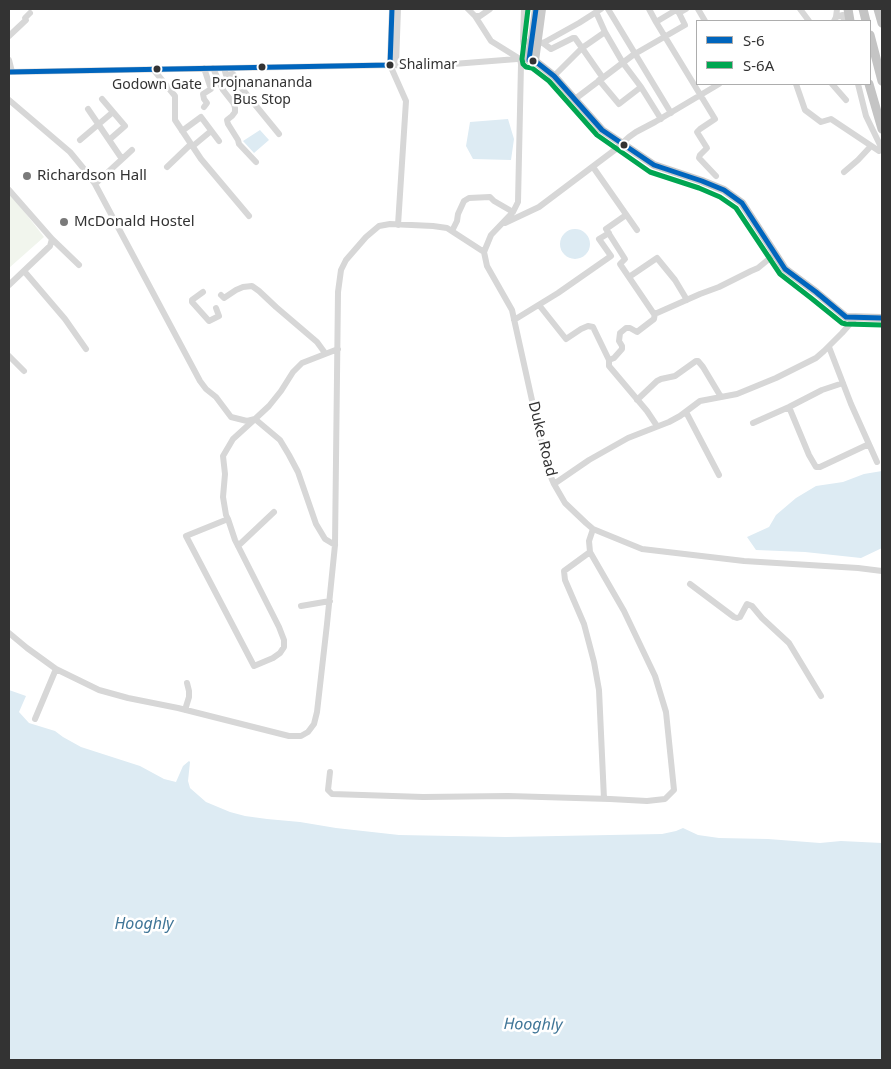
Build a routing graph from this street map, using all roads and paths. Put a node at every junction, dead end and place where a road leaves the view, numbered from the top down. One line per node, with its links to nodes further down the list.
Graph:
1 (394, 9): 35 (street)
2 (468, 9): 17 (street)
3 (490, 9): 17 (street)
4 (524, 9): 28 (street)
5 (536, 9): 32 (main road)
6 (542, 9): 32 (main road)
7 (608, 9): 31 (street)
8 (649, 9): 22 (street)
9 (686, 9): 16 (street)
10 (698, 9): 19 (street)
11 (800, 9): 20 (street)
12 (837, 9): 18 (street)
13 (878, 9): 23 (highway)
14 (598, 10): 24 (street); 29 (street)
15 (30, 13): 25 (street)
16 (678, 14): 22 (street); 26 (street)
17 (475, 16): 32 (street)
18 (835, 19): 21 (street)
19 (704, 20)
20 (809, 20)
21 (844, 20)
22 (656, 22): 26 (street)
23 (882, 23)
24 (605, 32): 30 (street); 34 (street)
25 (9, 36)
26 (664, 36): 31 (street); 50 (street)
27 (871, 39): 43 (highway)
28 (524, 41): 29 (street); 32 (street)
29 (543, 43): 30 (street)
30 (582, 48): 41 (street); 42 (street)
31 (636, 54): 34 (street); 58 (street)
32 (529, 57): 35 (street); 41 (main road); 80 (street)
33 (9, 60): 40 (street)
34 (623, 63): 42 (street); 49 (street)
35 (393, 65): 38 (street); 83 (street)
36 (204, 68): 37 (street); 39 (street); 55 (street)
37 (213, 68): 38 (street); 73 (street)
38 (224, 68): 64 (street)
39 (153, 70): 40 (street); 62 (street)
40 (10, 72)
41 (554, 76): 52 (main road)
42 (601, 79): 49 (street); 52 (street)
43 (882, 81)
44 (717, 85): 50 (street)
45 (796, 85): 70 (street)
46 (833, 85): 54 (street)
47 (858, 85): 70 (street)
48 (869, 85): 61 (highway)
49 (641, 87): 59 (street)
50 (700, 95): 58 (street); 77 (street)
51 (102, 99): 57 (street)
52 (575, 99): 68 (main road)
53 (9, 100): 78 (street)
54 (846, 100)
55 (204, 107)
56 (88, 109): 60 (street)
57 (113, 112): 60 (street); 66 (street)
58 (671, 113): 59 (street)
59 (661, 119): 68 (street)
60 (99, 125): 65 (street); 66 (street)
61 (882, 129)
62 (182, 131): 63 (street); 69 (street)
63 (211, 131): 67 (street); 69 (street)
64 (278, 134)
65 (80, 140)
66 (109, 140): 72 (street)
67 (220, 141)
68 (622, 144): 74 (street); 90 (main road)
69 (192, 145): 75 (street); 82 (street)
70 (872, 146): 76 (street)
71 (132, 150): 72 (street)
72 (122, 159): 78 (street)
73 (256, 162)
74 (593, 166): 81 (street); 84 (street)
75 (167, 167)
76 (844, 172)
77 (716, 176)
78 (94, 184): 114 (street)
79 (9, 190): 88 (street)
80 (513, 212): 84 (street); 86 (street)
81 (626, 215): 85 (street); 87 (street)
82 (249, 216)
83 (401, 225): 86 (street); 104 (street)
84 (502, 225): 89 (street)
85 (637, 230)
86 (452, 231): 89 (street)
87 (609, 233): 93 (street); 97 (street)
88 (52, 239): 91 (street); 92 (street)
89 (484, 252): 101 (street, Duke Road)
90 (775, 254): 96 (street); 99 (main road)
91 (79, 265)
92 (24, 271): 94 (street); 103 (street)
93 (629, 277): 96 (street); 98 (street)
94 (9, 285)
95 (203, 292): 105 (street)
96 (687, 300): 98 (street)
97 (539, 304): 101 (street); 107 (street)
98 (655, 314): 107 (street)
99 (856, 317): 100 (main road); 102 (street)
100 (882, 318)
101 (514, 320): 120 (street, Duke Road)
102 (828, 347): 109 (street); 110 (street)
103 (86, 349)
104 (338, 349): 105 (street); 124 (street)
105 (325, 353): 114 (street)
106 (9, 356): 108 (street)
107 (609, 360): 111 (street)
108 (24, 371)
109 (843, 383): 112 (street); 117 (street)
110 (722, 397): 111 (street); 113 (street)
111 (637, 400): 116 (street)
112 (789, 408): 115 (street); 117 (street)
113 (686, 412): 116 (street); 119 (street)
114 (254, 419): 122 (street); 124 (street)
115 (753, 422)
116 (657, 426): 120 (street)
117 (869, 444): 118 (street)
118 (878, 462)
119 (719, 475)
120 (554, 484): 123 (street, Duke Road)
121 (274, 512): 125 (street)
122 (228, 519): 125 (street); 125 (street)
123 (593, 529): 126 (street); 127 (street, Duke Road)
124 (335, 545): 129 (street)
125 (238, 546)
126 (590, 552): 138 (street); 138 (street)
127 (882, 572)
128 (690, 584): 134 (street)
129 (330, 601): 130 (street); 135 (street)
130 (301, 606)
131 (9, 632): 132 (street)
132 (56, 669): 135 (street); 136 (street)
133 (187, 683): 135 (street)
134 (821, 696)
135 (185, 710)
136 (35, 719)
137 (330, 772): 138 (street)
138 (604, 798)

